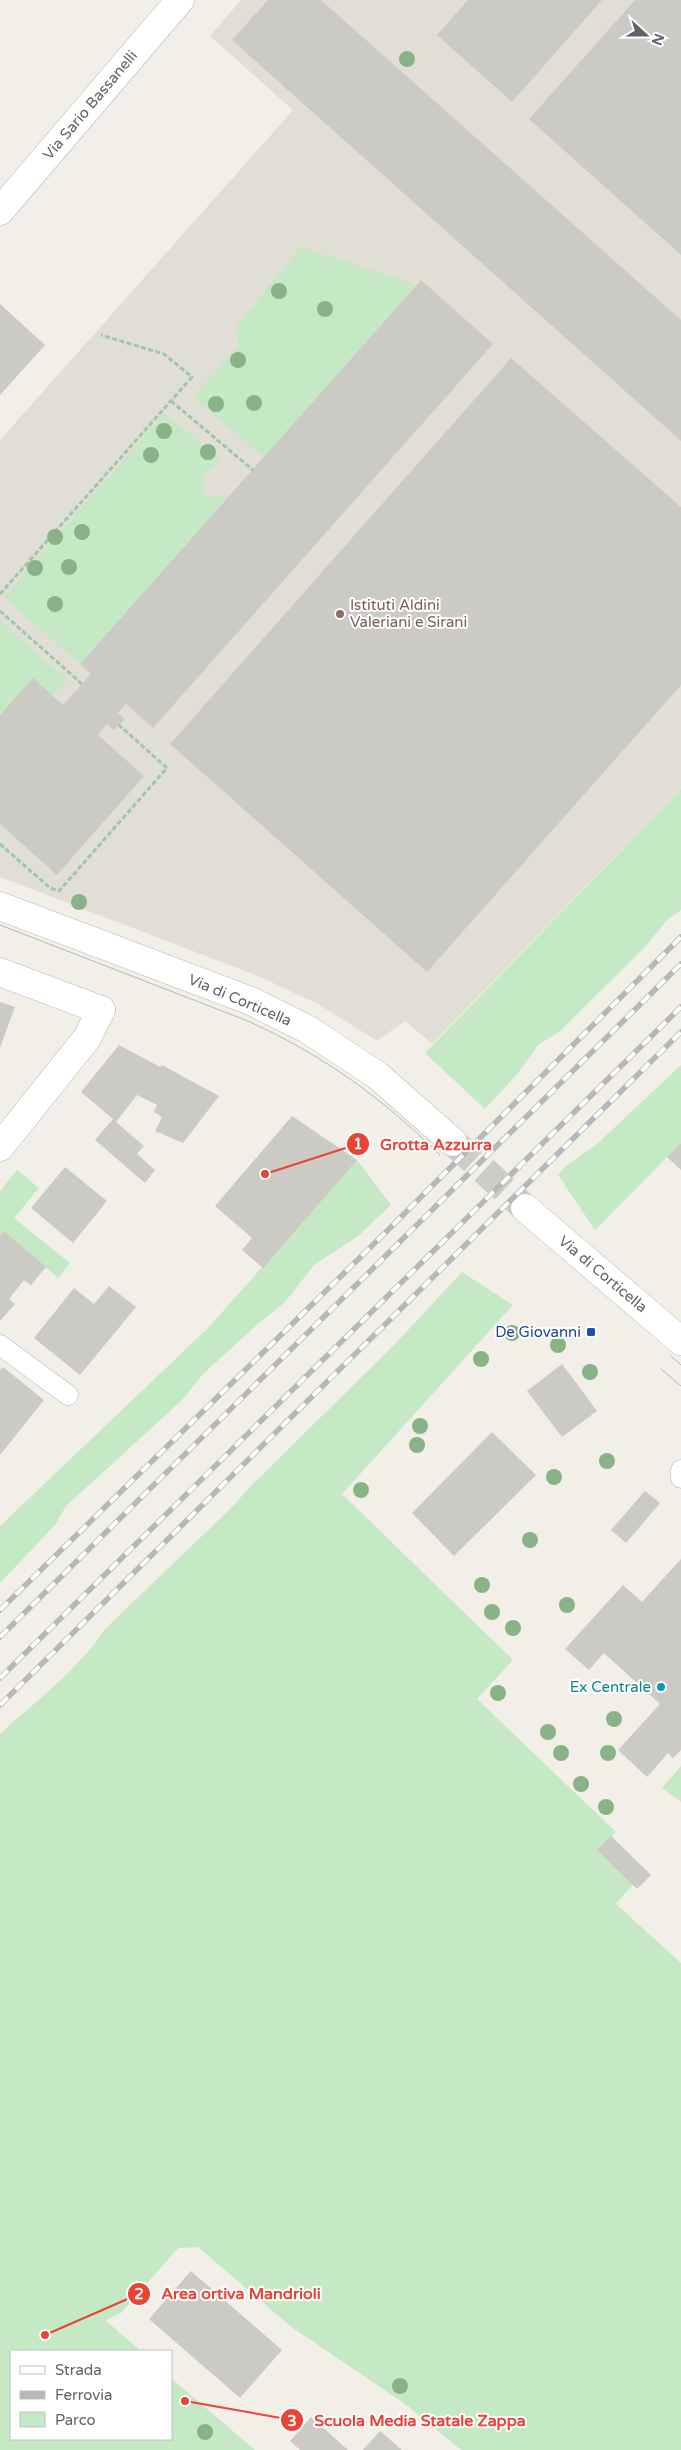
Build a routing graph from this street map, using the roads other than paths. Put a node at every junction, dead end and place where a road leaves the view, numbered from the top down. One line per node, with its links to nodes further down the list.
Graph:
1 (180, 0): 2 (main road, Via Sario Bassanelli)
2 (0, 211)
3 (0, 906): 5 (main road, Via di Corticella)
4 (0, 972): 6 (main road)
5 (453, 1142)
6 (0, 1147)
7 (525, 1208): 8 (main road, Via di Corticella)
8 (681, 1340)
9 (0, 1345): 10 (lane)
10 (68, 1396)
11 (681, 1470): 12 (lane)
12 (681, 1478)

